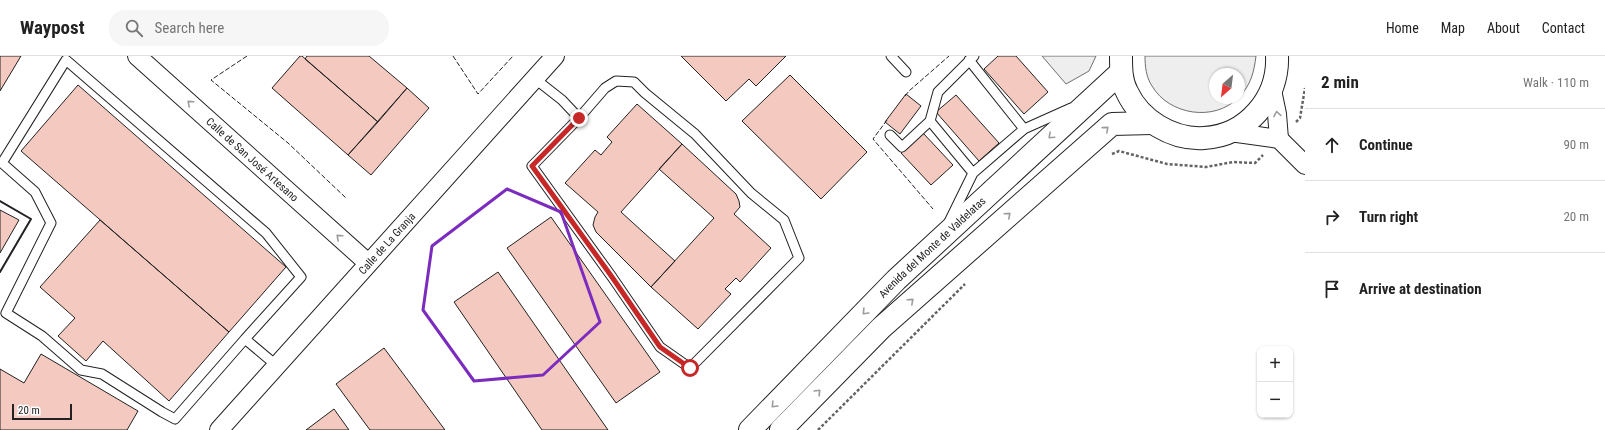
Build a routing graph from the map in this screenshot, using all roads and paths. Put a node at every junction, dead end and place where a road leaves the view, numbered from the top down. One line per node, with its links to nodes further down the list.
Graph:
1 (137, 56): 22 (street, Calle de San José Artesano, one-way to 1)
2 (554, 56): 9 (street, Calle de La Granja)
3 (891, 56): 8 (lane)
4 (1277, 56): 10 (street)
5 (65, 58): 24 (lane); 24 (lane)
6 (972, 58): 13 (lane); 15 (lane)
7 (1121, 64): 11 (street, Avenida del Monte de Valdelatas); 14 (street)
8 (906, 72)
9 (534, 78): 12 (lane); 22 (street, Calle de La Granja)
10 (1272, 90): 16 (street); 18 (street, one-way to 10)
11 (1091, 99): 15 (lane); 21 (street, Avenida del Monte de Valdelatas, one-way to 21)
12 (579, 118): 12 (lane)
13 (930, 121): 17 (lane); 20 (lane)
14 (1152, 123): 16 (street); 28 (street, one-way to 14)
15 (1024, 129): 20 (lane)
16 (1230, 132): 18 (street)
17 (890, 136)
18 (1279, 139): 19 (street)
19 (1305, 166)
20 (973, 173): 21 (lane)
21 (940, 239): 27 (street, Avenida del Monte de Valdelatas, one-way to 27)
22 (368, 263): 25 (street, Calle de La Granja)
23 (968, 281): 29 (path)
24 (245, 339): 25 (lane)
25 (276, 365): 26 (street, Calle de La Granja)
26 (219, 430)
27 (750, 430)
28 (781, 430)
29 (818, 430)

